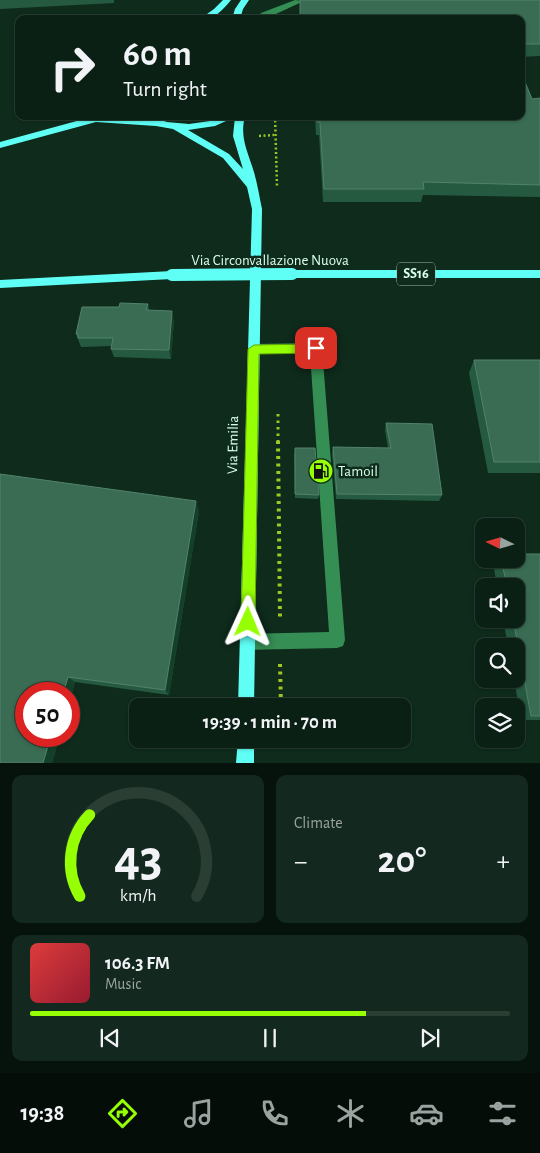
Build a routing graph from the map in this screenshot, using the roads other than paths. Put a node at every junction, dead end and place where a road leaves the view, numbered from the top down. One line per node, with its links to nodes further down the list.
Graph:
1 (227, 0): 4 (main road)
2 (244, 0): 5 (main road)
3 (302, 1): 6 (street)
4 (210, 15)
5 (237, 15)
6 (263, 15)
7 (62, 120): 15 (main road)
8 (92, 120): 15 (main road)
9 (115, 120): 13 (main road)
10 (150, 120): 13 (main road)
11 (225, 120): 14 (main road)
12 (239, 120): 17 (main road, Via Emilia)
13 (154, 122): 14 (main road)
14 (176, 127): 17 (main road, Via Emilia)
15 (39, 132): 16 (main road)
16 (0, 145)
17 (251, 185): 20 (main road, Via Emilia)
18 (540, 274): 19 (main road, Via Circonvallazione Nuova / SS16, bridge)
19 (0, 284)
20 (254, 349): 21 (main road, Via Emilia); 21 (street)
21 (248, 642): 22 (main road, Via Emilia)
22 (246, 698)
23 (246, 748): 24 (main road)
24 (245, 763)

